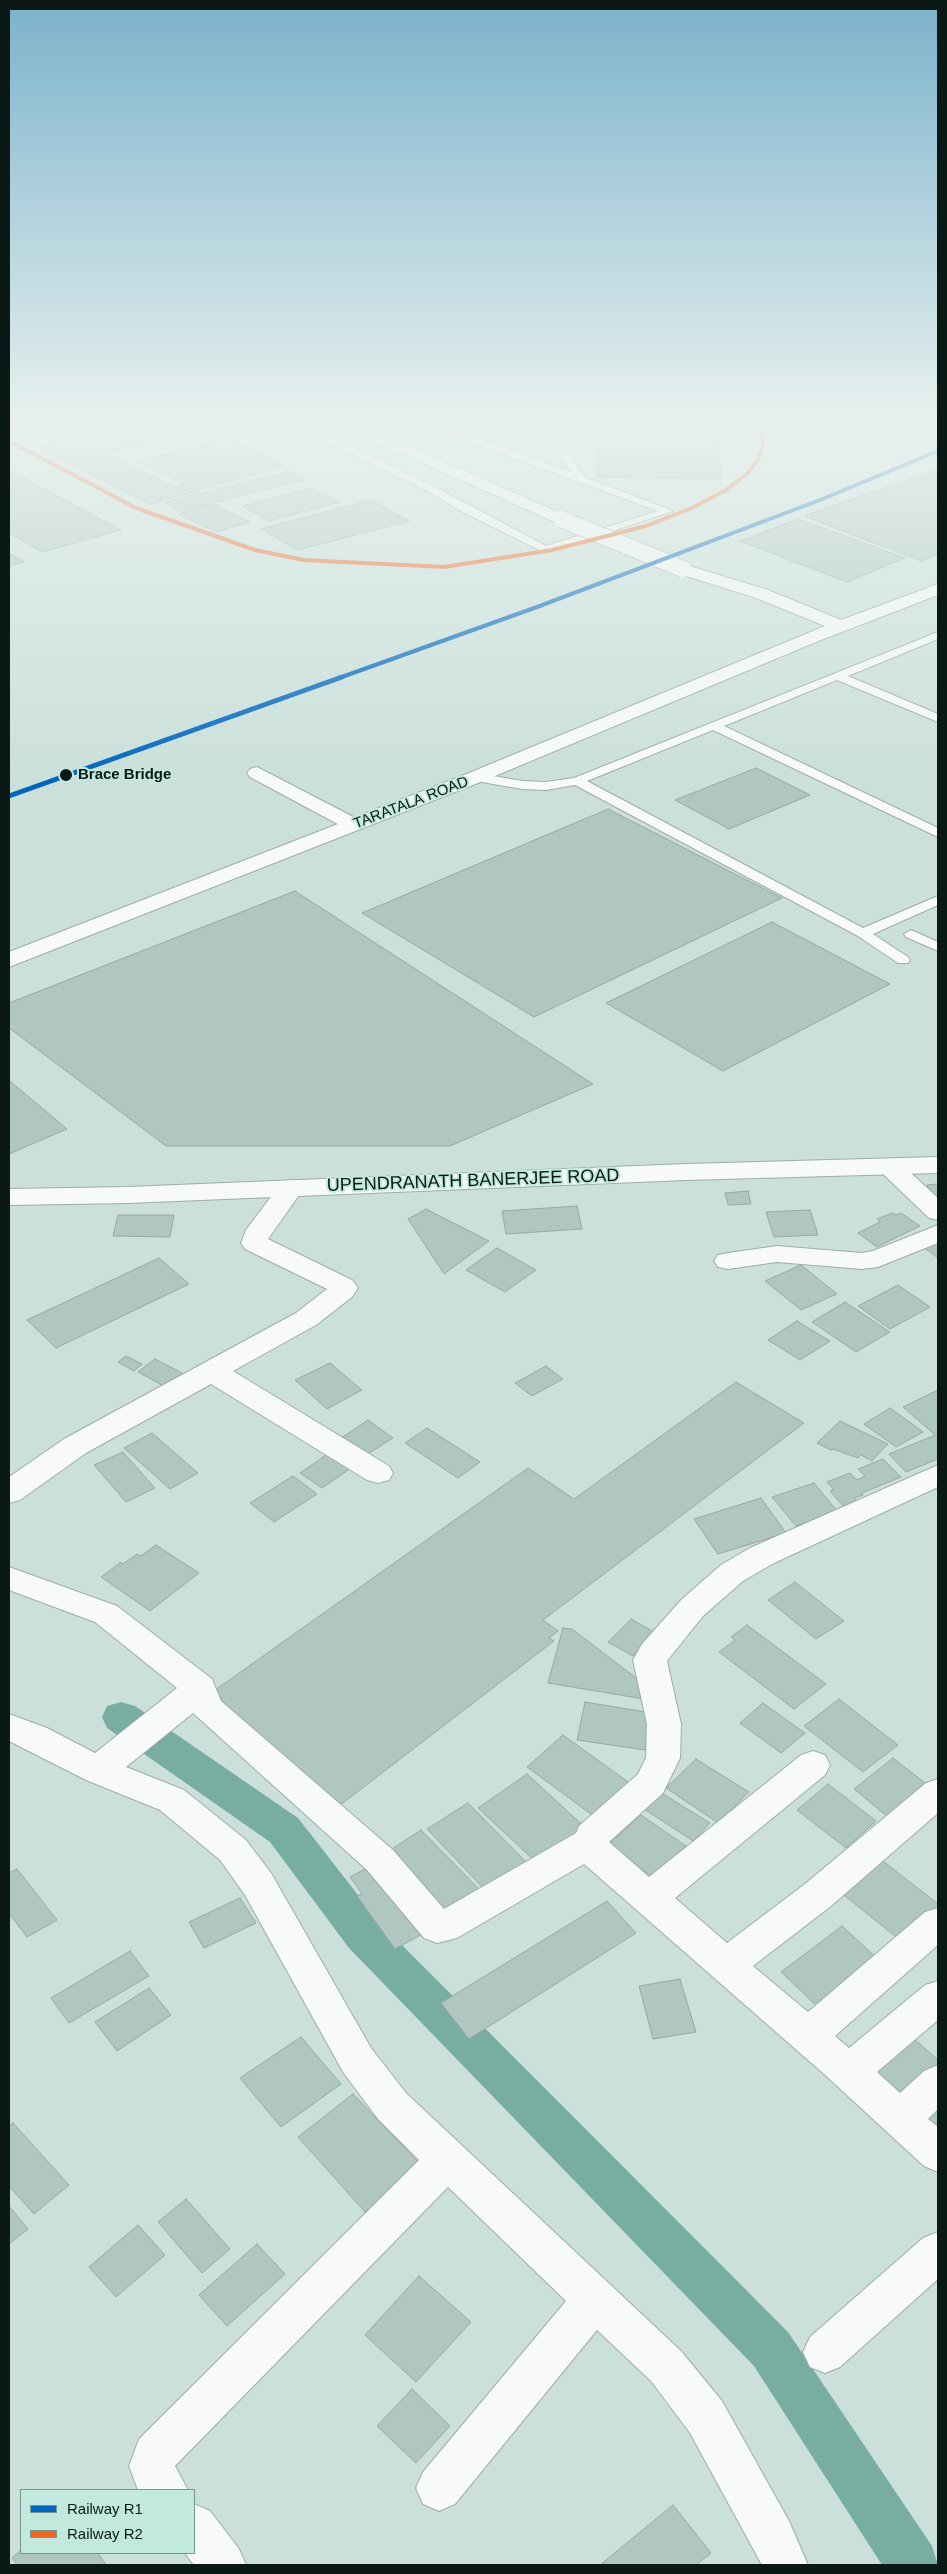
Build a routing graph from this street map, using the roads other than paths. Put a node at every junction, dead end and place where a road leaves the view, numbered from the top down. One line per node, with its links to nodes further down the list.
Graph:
1 (526, 540): 2 (lane)
2 (577, 540)
3 (612, 540): 4 (street, bridge)
4 (735, 587): 6 (street); 8 (street)
5 (938, 588): 6 (street, TARATALA ROAD)
6 (841, 626): 8 (street, TARATALA ROAD)
7 (938, 635): 9 (lane)
8 (810, 638): 13 (street, TARATALA ROAD)
9 (838, 676): 10 (lane); 11 (lane)
10 (938, 718)
11 (714, 726): 14 (lane); 16 (lane)
12 (257, 773): 15 (street)
13 (476, 777): 14 (lane); 15 (street, TARATALA ROAD)
14 (577, 781): 18 (lane)
15 (354, 825): 21 (street, TARATALA ROAD)
16 (938, 833)
17 (938, 900): 18 (lane)
18 (864, 933): 22 (lane)
19 (912, 934): 20 (lane)
20 (938, 947)
21 (9, 960)
22 (903, 960)
23 (938, 1165): 24 (street, UPENDRANATH BANERJEE ROAD)
24 (891, 1168): 25 (street, UPENDRANATH BANERJEE ROAD); 27 (street)
25 (291, 1188): 26 (street, UPENDRANATH BANERJEE ROAD); 30 (street)
26 (9, 1197)
27 (938, 1212)
28 (938, 1233): 29 (street)
29 (728, 1261)
30 (210, 1370): 31 (street); 33 (street)
31 (378, 1473)
32 (938, 1475): 40 (street)
33 (9, 1492)
34 (9, 1578): 35 (street)
35 (200, 1688): 38 (street); 40 (street)
36 (9, 1727): 38 (street)
37 (813, 1765): 41 (street)
38 (98, 1770): 50 (street)
39 (938, 1793): 43 (street)
40 (589, 1843): 41 (street)
41 (649, 1898): 43 (street)
42 (938, 1923): 45 (street)
43 (726, 1965): 45 (street)
44 (938, 1997): 46 (street)
45 (808, 2036): 46 (street)
46 (849, 2072): 48 (street)
47 (938, 2083): 48 (street)
48 (901, 2119): 49 (street)
49 (938, 2153)
50 (447, 2160): 52 (street); 55 (street)
51 (938, 2252): 53 (street)
52 (595, 2299): 54 (street); 58 (street)
53 (825, 2352)
54 (438, 2488)
55 (165, 2489)
56 (195, 2528): 57 (street)
57 (223, 2565)
58 (785, 2565)

